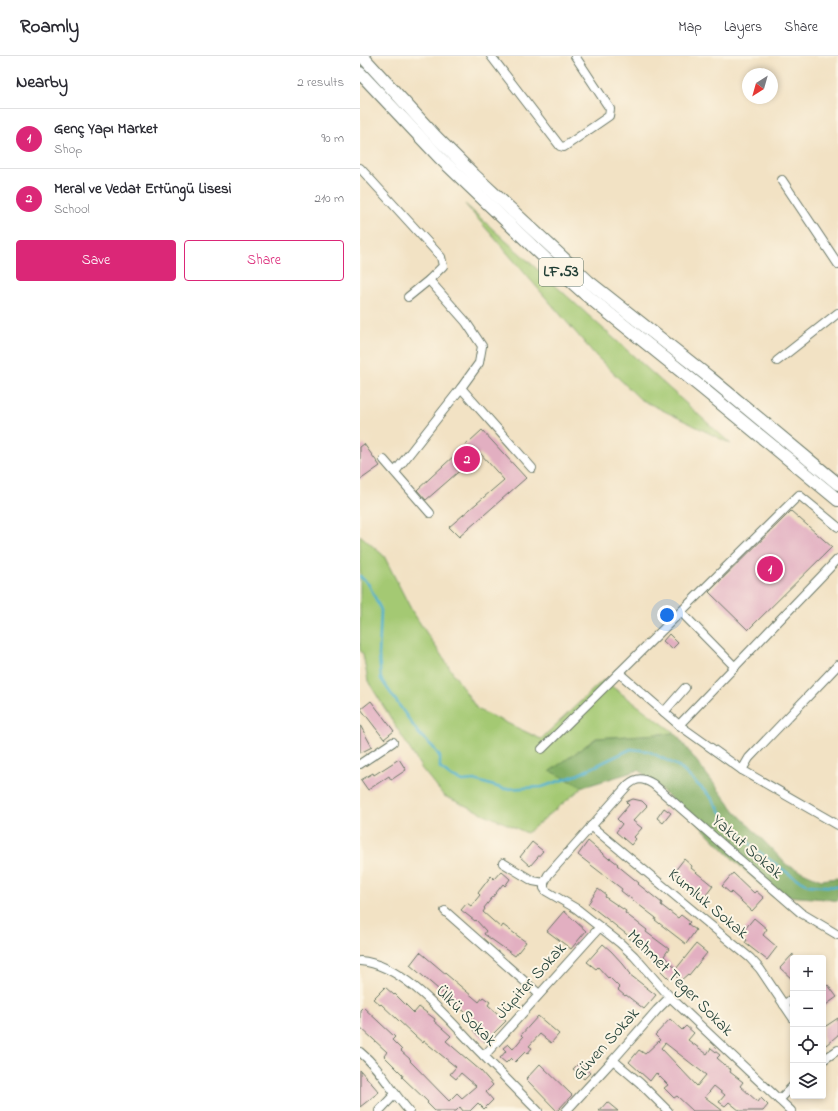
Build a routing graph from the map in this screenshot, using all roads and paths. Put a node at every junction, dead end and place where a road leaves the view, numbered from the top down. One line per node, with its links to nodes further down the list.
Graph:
1 (362, 56): 16 (highway, LF.53)
2 (490, 56): 3 (street)
3 (575, 56)
4 (360, 72): 17 (highway, LF.53)
5 (360, 168): 8 (street)
6 (782, 180): 7 (street)
7 (838, 264)
8 (429, 280): 9 (street); 12 (street)
9 (408, 297)
10 (838, 313): 11 (street)
11 (777, 361)
12 (461, 388): 14 (street); 15 (street)
13 (384, 460): 15 (street)
14 (532, 468)
15 (395, 472): 18 (street)
16 (838, 484)
17 (838, 500)
18 (430, 513)
19 (838, 527): 21 (street)
20 (838, 559): 23 (street)
21 (681, 612): 23 (street); 24 (street)
22 (838, 665): 31 (street)
23 (735, 667): 27 (street)
24 (619, 673): 26 (street); 29 (street)
25 (685, 688): 26 (street)
26 (664, 712): 27 (street)
27 (679, 725): 31 (street)
28 (393, 742): 30 (street)
29 (542, 749)
30 (360, 764)
31 (742, 770): 32 (street)
32 (838, 825)
33 (591, 826): 35 (street); 38 (street, Yakut Sokak); 43 (street, Kumluk Sokak)
34 (503, 863): 35 (street)
35 (544, 884): 37 (street, Mehmet Teger Sokak)
36 (445, 911): 40 (street)
37 (600, 927): 40 (street, Jüpiter Sokak); 41 (street, Mehmet Teger Sokak)
38 (838, 934)
39 (360, 962): 47 (street, Ülkü Sokak)
40 (539, 994): 47 (street, Jüpiter Sokak)
41 (670, 997): 49 (street, Güven Sokak); 52 (street, Mehmet Teger Sokak)
42 (790, 1000): 43 (street)
43 (784, 1004): 44 (street, Kumluk Sokak)
44 (790, 1013)
45 (838, 1050): 48 (street)
46 (360, 1052): 51 (street)
47 (484, 1056): 55 (street, Ülkü Sokak)
48 (826, 1058)
49 (613, 1060): 56 (street, Güven Sokak); 57 (street)
50 (790, 1089): 52 (street)
51 (395, 1094): 53 (street); 54 (street)
52 (780, 1100): 58 (street, Mehmet Teger Sokak)
53 (379, 1111)
54 (409, 1111)
55 (538, 1111)
56 (566, 1111)
57 (668, 1111)
58 (791, 1111)

